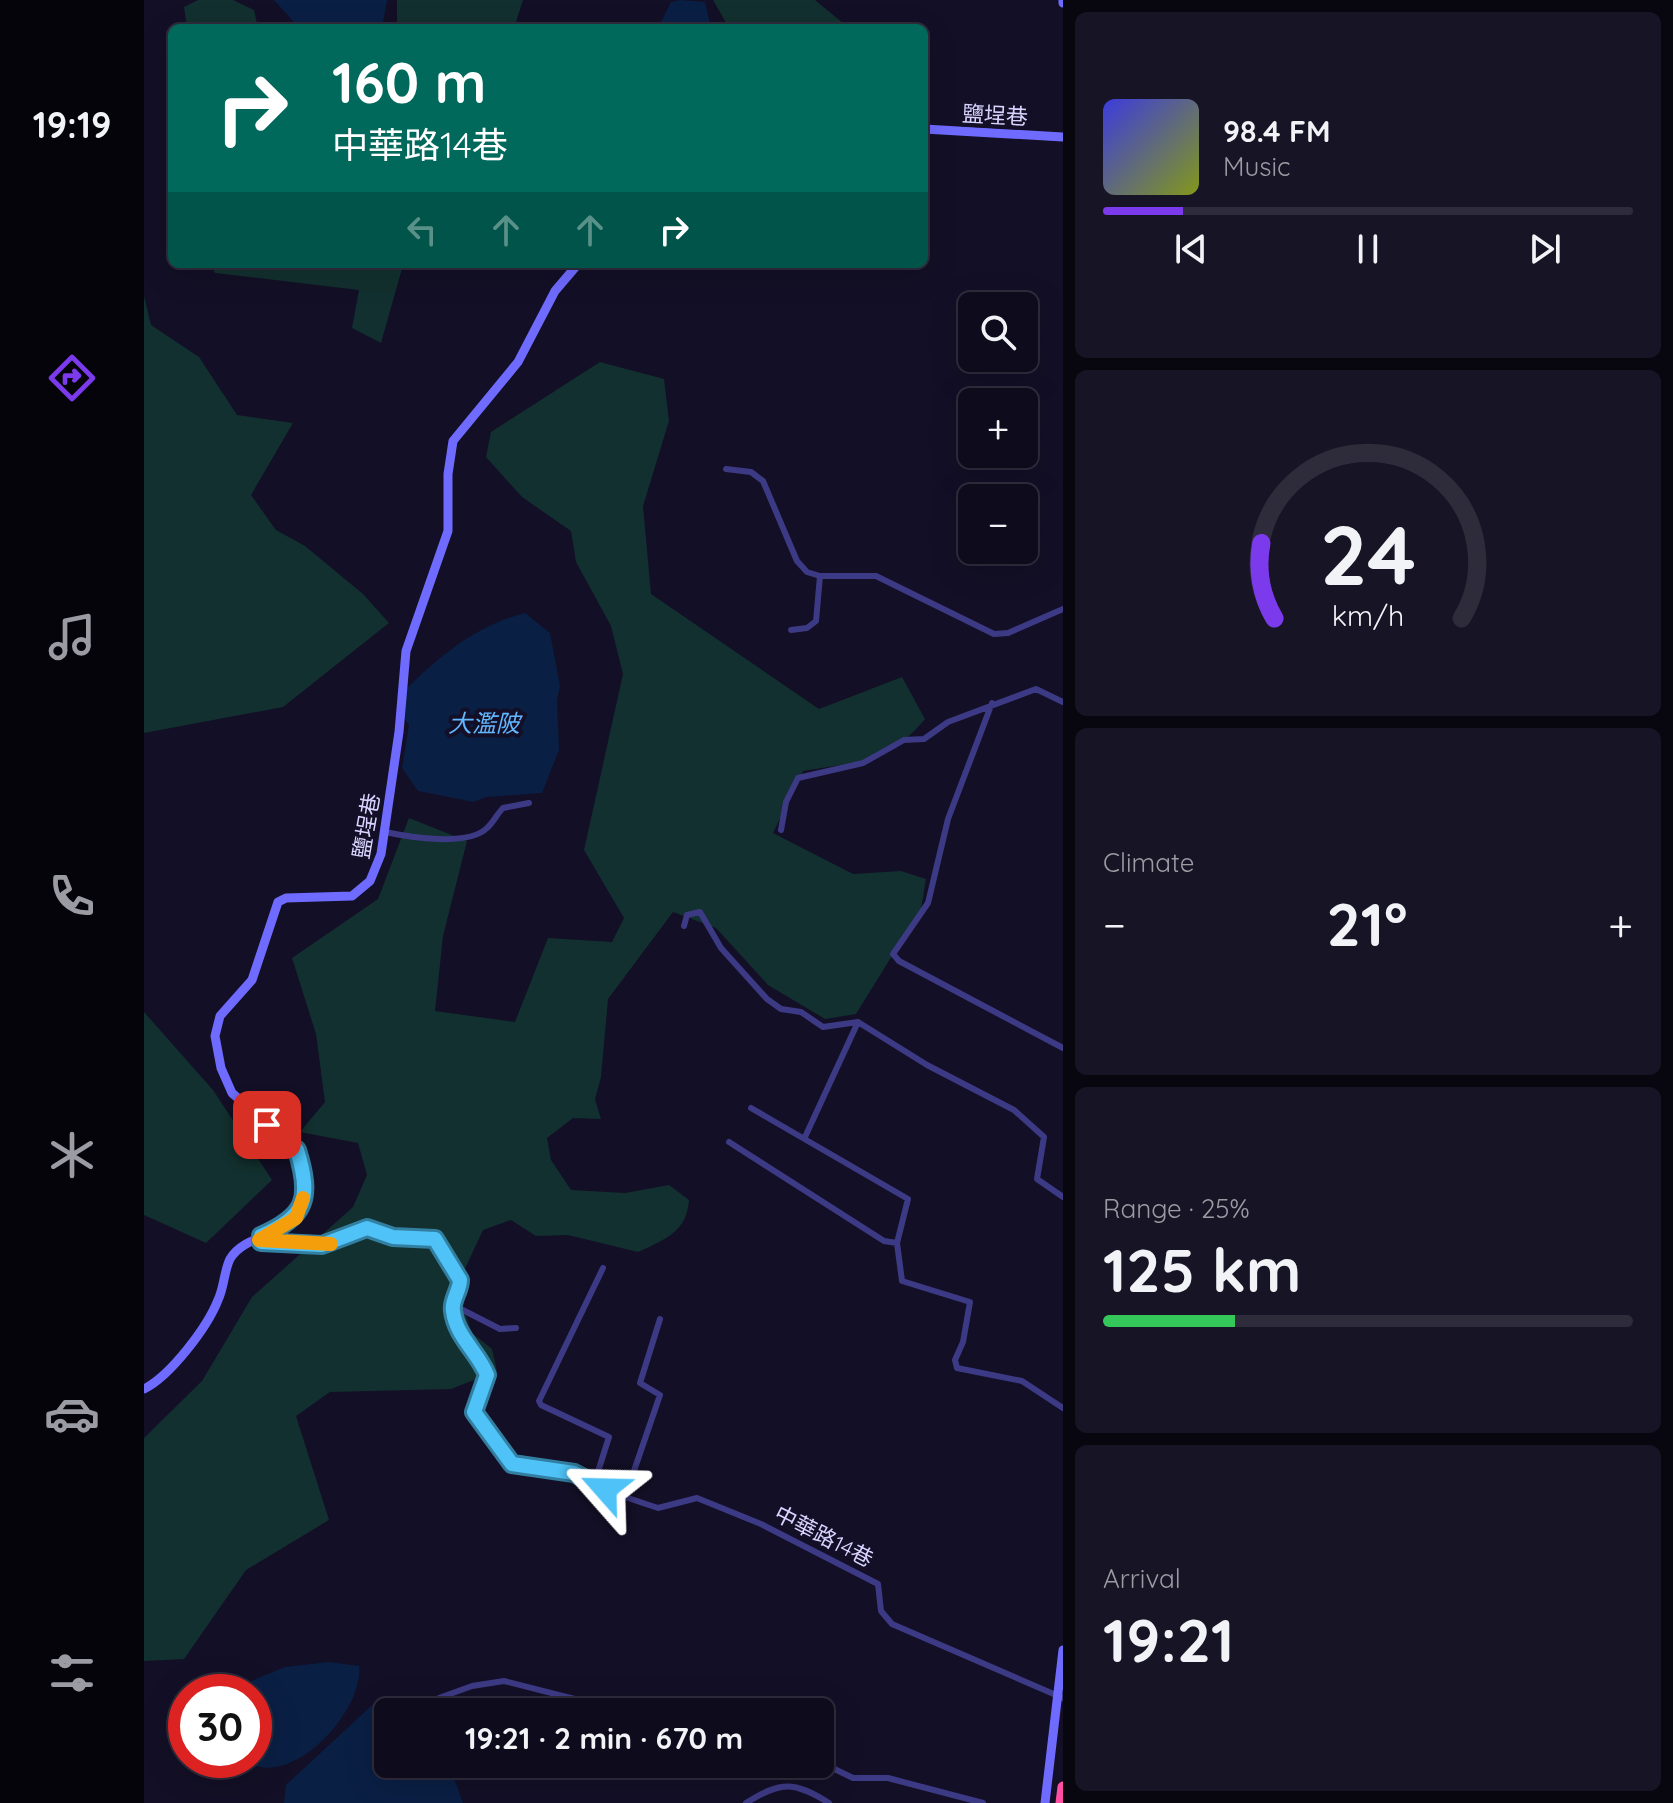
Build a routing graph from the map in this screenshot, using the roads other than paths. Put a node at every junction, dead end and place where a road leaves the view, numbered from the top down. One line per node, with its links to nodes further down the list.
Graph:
1 (928, 129): 2 (street, 鹽埕巷)
2 (1063, 137)
3 (574, 268): 12 (street, 鹽埕巷)
4 (726, 469): 5 (street)
5 (820, 576): 6 (street); 7 (street)
6 (1063, 609)
7 (791, 630)
8 (1063, 702): 9 (street)
9 (992, 703): 11 (street); 15 (street)
10 (529, 803): 12 (street)
11 (781, 830)
12 (385, 832): 20 (street, 鹽埕巷)
13 (684, 926): 14 (street)
14 (858, 1022): 17 (street); 19 (street)
15 (1063, 1048)
16 (751, 1108): 17 (street)
17 (805, 1137): 21 (street)
18 (729, 1142): 21 (street)
19 (1063, 1197)
20 (261, 1236): 23 (street, 中華路14巷); 26 (street, 鹽埕巷)
21 (897, 1243): 27 (street)
22 (603, 1268): 28 (street)
23 (453, 1305): 25 (street); 28 (street, 中華路14巷)
24 (660, 1319): 29 (street)
25 (516, 1328)
26 (144, 1389)
27 (1063, 1408)
28 (594, 1484): 29 (street, 中華路14巷)
29 (625, 1497): 31 (street, 中華路14巷)
30 (1063, 1650): 31 (street)
31 (1060, 1697): 39 (street)
32 (439, 1698): 33 (street)
33 (571, 1698)
34 (834, 1769): 38 (street)
35 (1063, 1787): 40 (highway)
36 (746, 1803): 37 (street)
37 (829, 1803)
38 (983, 1803)
39 (1044, 1803)
40 (1061, 1803)

